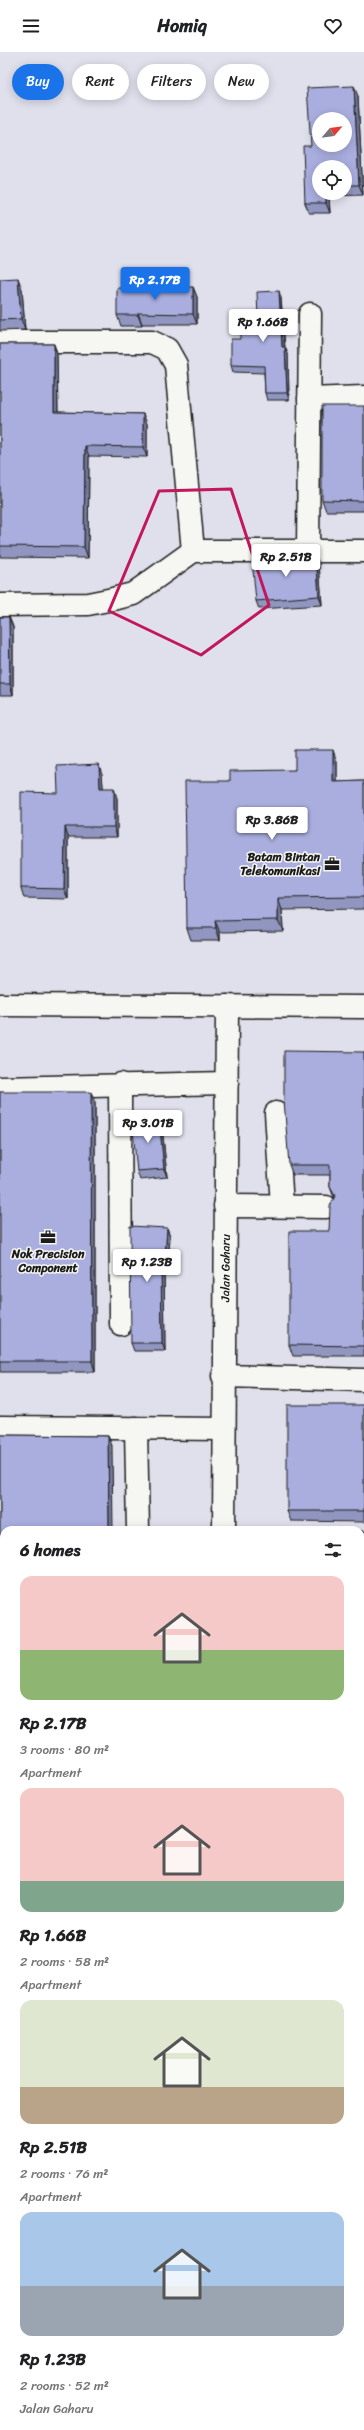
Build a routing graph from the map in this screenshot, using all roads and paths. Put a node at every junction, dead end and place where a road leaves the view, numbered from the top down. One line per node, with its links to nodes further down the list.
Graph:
1 (310, 314): 4 (street)
2 (0, 342): 5 (street)
3 (364, 397): 4 (street)
4 (309, 400): 6 (street)
5 (193, 550): 6 (street); 8 (street)
6 (308, 551): 7 (street)
7 (364, 551)
8 (0, 605)
9 (0, 1005): 10 (street)
10 (228, 1006): 11 (street); 12 (street, Jalan Gaharu)
11 (364, 1007)
12 (227, 1083): 13 (street); 16 (street, Jalan Gaharu)
13 (120, 1084): 14 (street); 19 (street)
14 (0, 1088)
15 (276, 1114): 17 (street)
16 (225, 1206): 17 (street); 20 (street, Jalan Gaharu)
17 (282, 1206): 18 (street)
18 (326, 1207)
19 (121, 1324)
20 (223, 1376): 21 (street); 24 (street, Jalan Gaharu)
21 (364, 1380)
22 (0, 1428): 23 (street)
23 (136, 1428): 24 (street); 25 (street)
24 (223, 1429): 26 (street, Jalan Gaharu)
25 (138, 1526)
26 (224, 1526)

